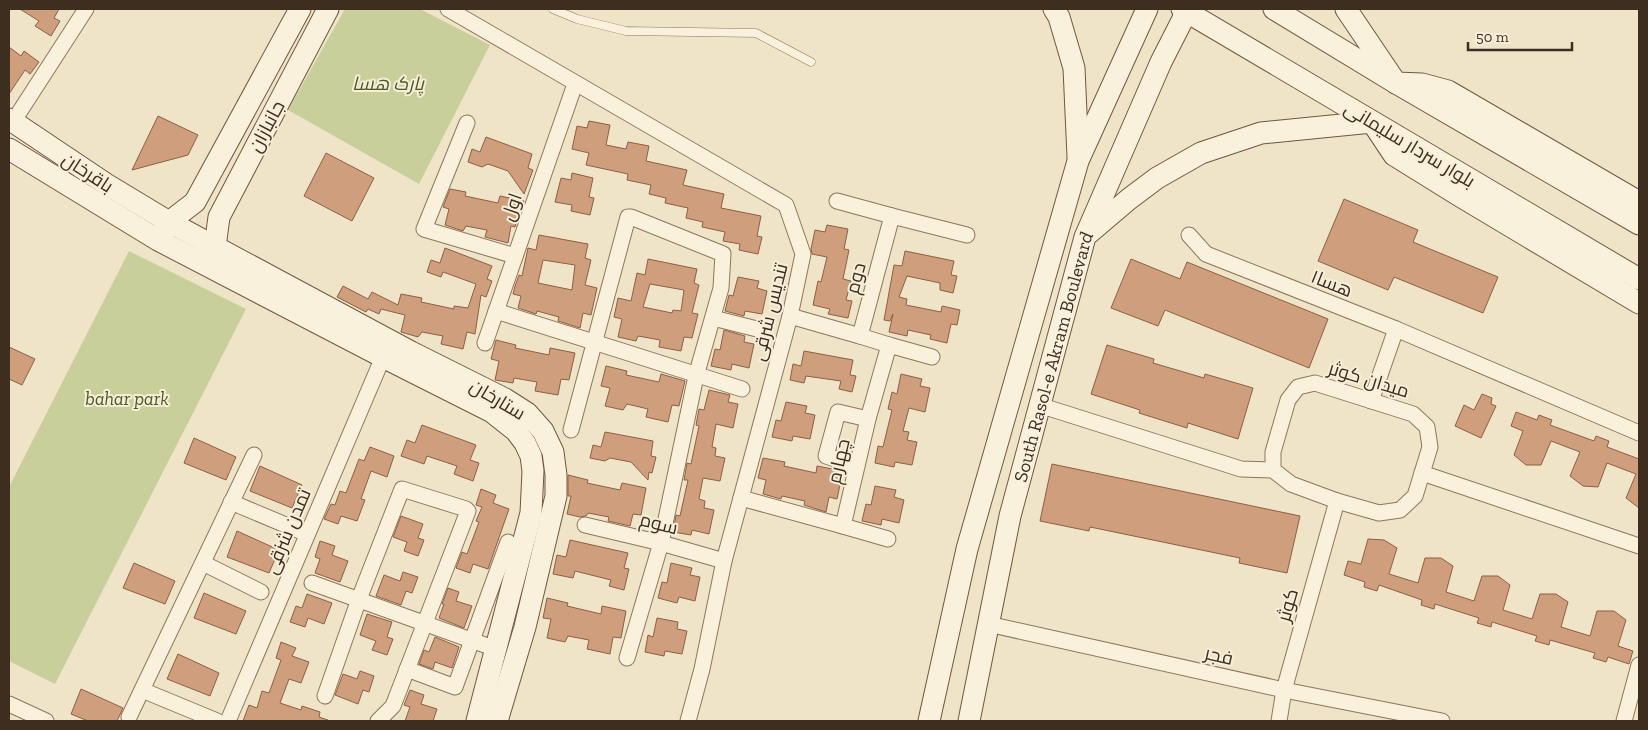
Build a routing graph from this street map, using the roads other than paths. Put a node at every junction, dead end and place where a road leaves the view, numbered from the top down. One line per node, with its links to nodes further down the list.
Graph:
1 (86, 9): 14 (street)
2 (300, 9): 22 (main road, جانبازان)
3 (328, 9): 28 (main road, جانبازان)
4 (448, 9): 13 (street, تندیس شرقی)
5 (553, 9): 11 (lane)
6 (1054, 9): 18 (main road)
7 (1147, 9): 18 (main road, South Rasol-e Akram Boulevard)
8 (1274, 9): 12 (main road)
9 (1346, 9): 12 (main road)
10 (1186, 10): 15 (main road, بلوار سردار سلیمانی); 26 (main road, South Rasol-e Akram Boulevard)
11 (811, 62)
12 (1396, 83): 20 (main road); 23 (main road)
13 (576, 84): 29 (street, اول); 33 (street, تندیس شرقی)
14 (11, 120): 22 (main road, باقرخان)
15 (1372, 122): 26 (main road); 30 (main road, بلوار سردار سلیمانی)
16 (467, 123): 29 (street)
17 (11, 152): 27 (main road, باقرخان)
18 (1078, 161): 87 (main road, South Rasol-e Akram Boulevard)
19 (837, 201): 21 (street)
20 (1639, 202)
21 (892, 216): 24 (street); 37 (street, دوم)
22 (169, 222): 27 (main road); 28 (main road, باقرخان)
23 (1639, 224)
24 (966, 234)
25 (1189, 235): 36 (street, هسا۱)
26 (1085, 237): 46 (main road, South Rasol-e Akram Boulevard)
27 (158, 240): 28 (main road, باقرخان)
28 (210, 256): 41 (main road, ستارخان); 81 (main road, ستارخان)
29 (515, 256): 32 (street, اول)
30 (1628, 280): 31 (main road, بلوار سردار سلیمانی)
31 (1639, 303)
32 (496, 311): 38 (street, اول); 39 (street)
33 (790, 316): 37 (street); 54 (street, تندیس شرقی)
34 (713, 318): 35 (street); 39 (street); 43 (street)
35 (761, 330)
36 (1396, 330): 45 (street); 49 (street, هسا۱)
37 (860, 336): 40 (street)
38 (485, 343)
39 (595, 343): 43 (street); 48 (street)
40 (889, 345): 42 (street); 47 (street, چهارم)
41 (383, 357): 59 (street, تمدن شزقی); 72 (main road, ستارخان)
42 (932, 357)
43 (696, 376): 44 (street); 62 (street)
44 (742, 389)
45 (1371, 401): 52 (street, میدان کوثر); 53 (street, میدان کوثر)
46 (1039, 405): 52 (street); 70 (main road, South Rasol-e Akram Boulevard)
47 (868, 419): 51 (street, چهارم); 51 (street)
48 (571, 430)
49 (1639, 433)
50 (254, 455): 56 (street)
51 (857, 466): 58 (street, چهارم)
52 (1273, 470): 55 (street, میدان کوثر)
53 (1422, 473): 55 (street, میدان کوثر); 63 (street)
54 (741, 498): 58 (street); 64 (street, تندیس شرقی)
55 (1337, 500): 77 (street, کوثر)
56 (231, 502): 59 (street); 65 (street)
57 (585, 525): 62 (street, سوم)
58 (843, 526): 60 (street)
59 (307, 534): 84 (street, تمدن شزقی)
60 (888, 539)
61 (508, 542): 71 (street)
62 (660, 543): 64 (street, سوم); 73 (street)
63 (1639, 546)
64 (724, 561): 86 (street, تندیس شرقی)
65 (202, 562): 67 (street); 76 (street)
66 (312, 583): 68 (street)
67 (261, 592)
68 (359, 599): 69 (street); 69 (street); 78 (street)
69 (425, 623): 71 (street); 75 (street)
70 (988, 624): 77 (street, فجر); 88 (main road, South Rasol-e Akram Boulevard)
71 (472, 640): 72 (street); 75 (street)
72 (496, 650): 81 (main road, ستارخان)
73 (627, 658)
74 (1639, 665): 91 (street)
75 (407, 669): 85 (street)
76 (142, 690): 80 (street); 83 (street)
77 (1284, 690): 89 (street, کوثر); 90 (street, فجر)
78 (326, 696)
79 (9, 704): 82 (street)
80 (129, 716)
81 (493, 718)
82 (46, 721)
83 (217, 721)
84 (228, 721)
85 (378, 721)
86 (688, 721)
87 (929, 721)
88 (969, 721)
89 (1278, 721)
90 (1442, 721)
91 (1624, 721)

